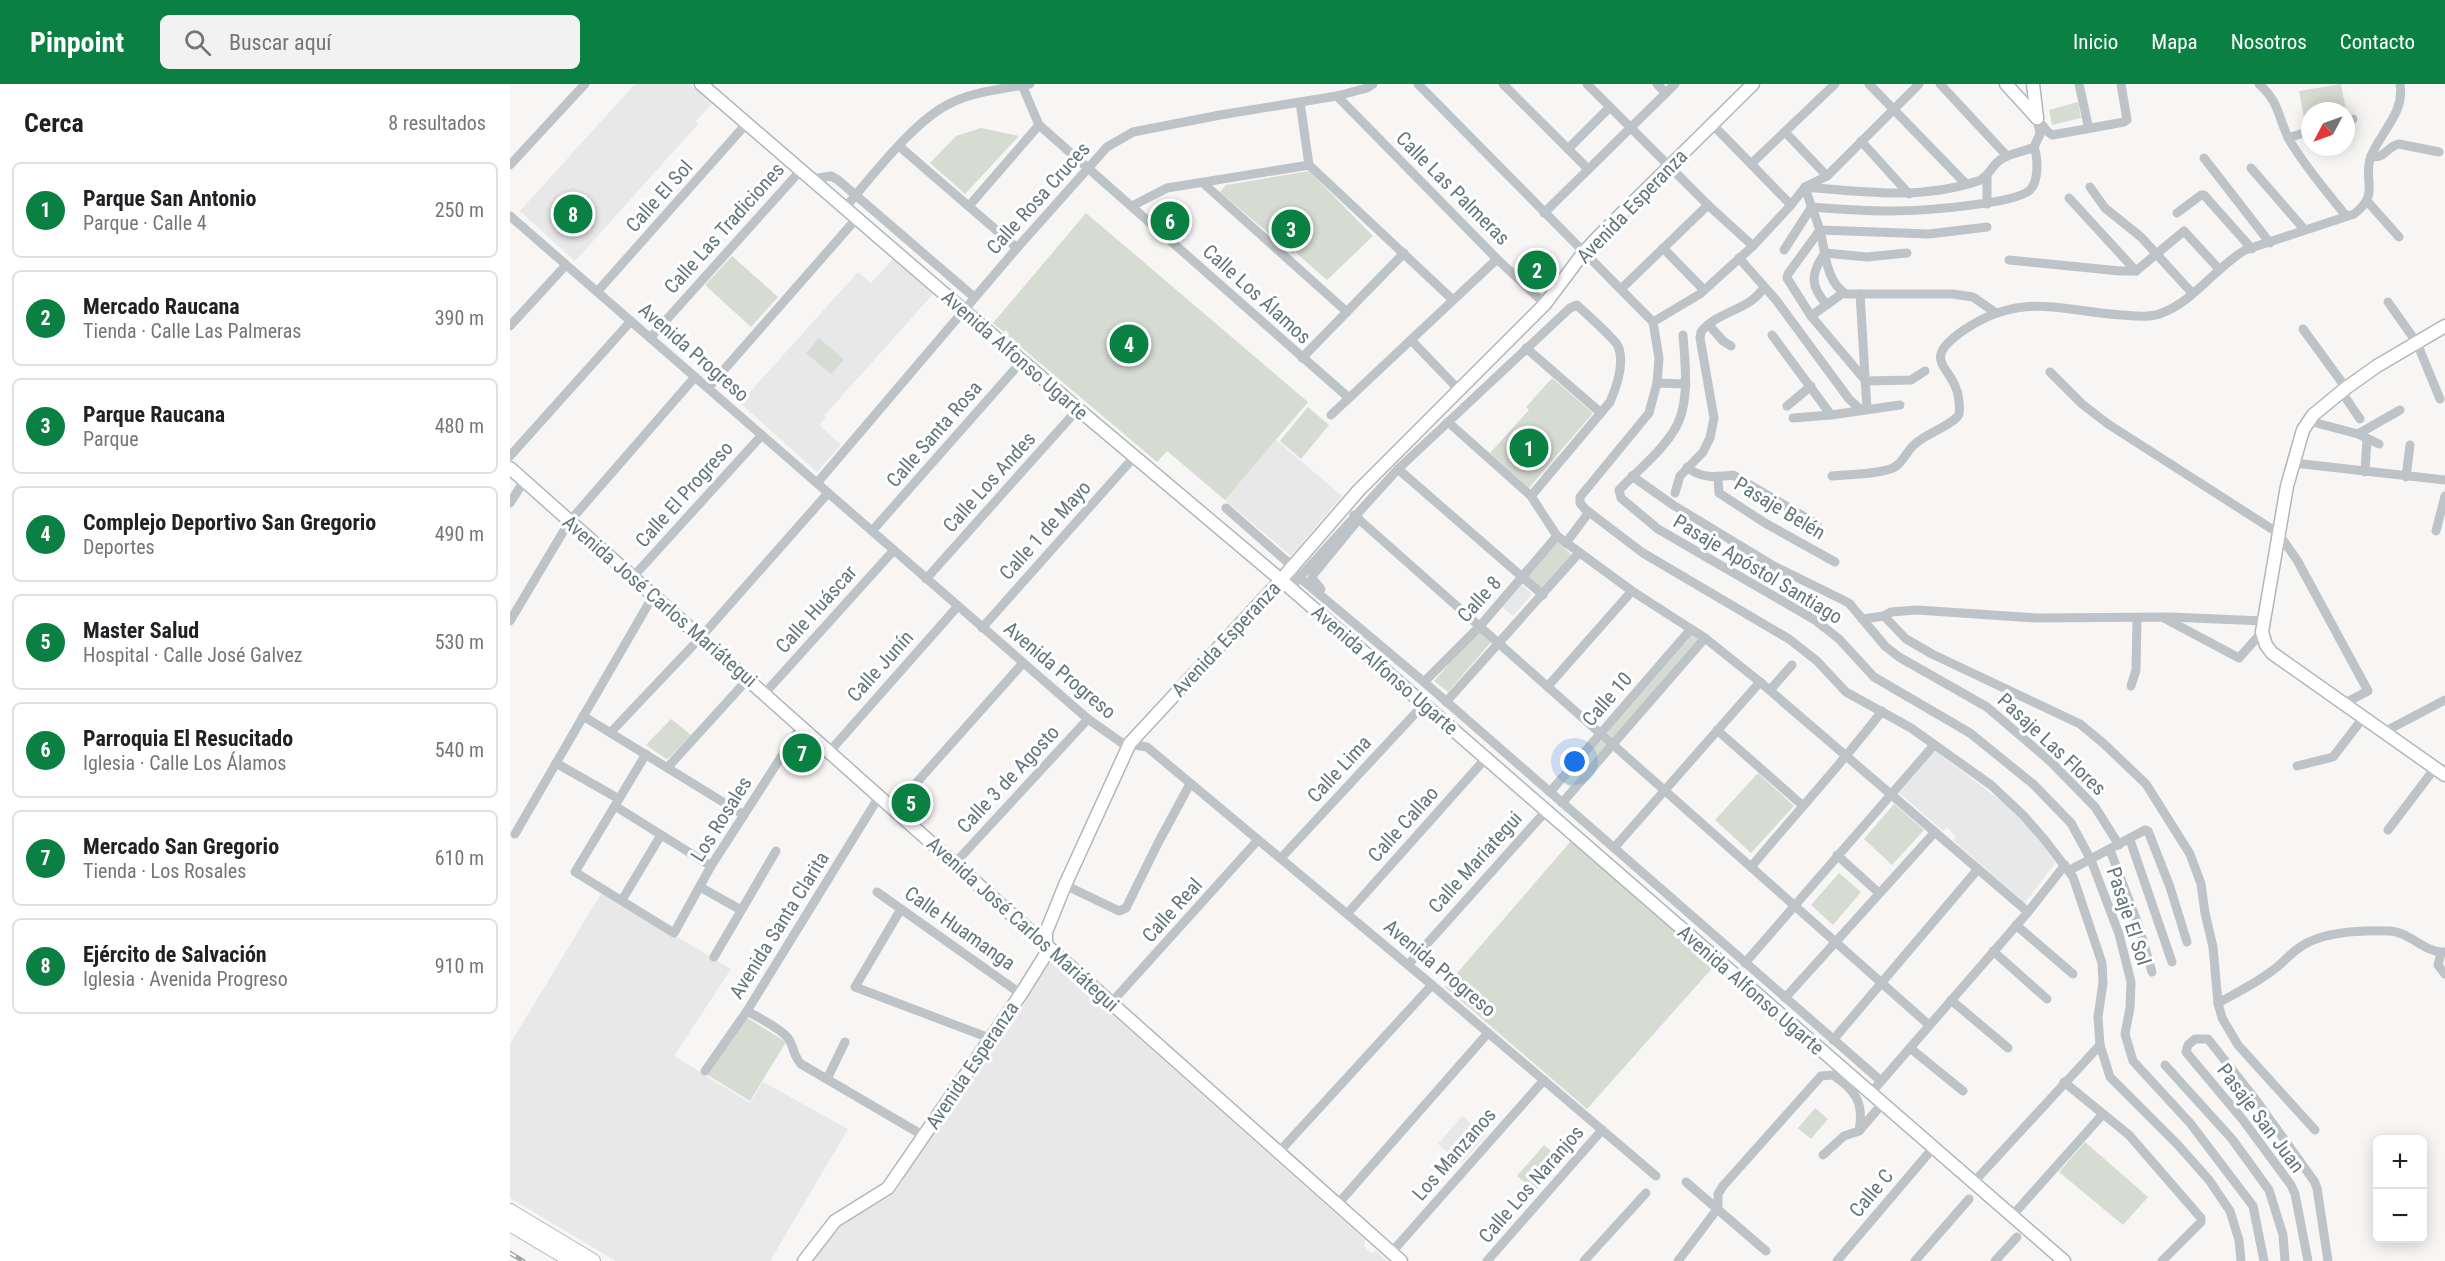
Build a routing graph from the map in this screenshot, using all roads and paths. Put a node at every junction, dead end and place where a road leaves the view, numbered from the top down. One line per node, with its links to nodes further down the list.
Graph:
1 (585, 84): 44 (street)
2 (701, 84): 27 (street, Avenida Alfonso Ugarte)
3 (1372, 84): 22 (street, Calle Rosa Cruces)
4 (1418, 84): 69 (street)
5 (1503, 84): 38 (street)
6 (1587, 84): 24 (street)
7 (1657, 84): 21 (street)
8 (1675, 84): 21 (street)
9 (1753, 84): 28 (street, Avenida Esperanza)
10 (1835, 84): 32 (street)
11 (1869, 84): 25 (street)
12 (1919, 84): 25 (street)
13 (1940, 84): 40 (street)
14 (2006, 84): 26 (street)
15 (2033, 84): 26 (street)
16 (2079, 84): 31 (street)
17 (2121, 84): 31 (street)
18 (2259, 84): 34 (street)
19 (2400, 84): 41 (street)
20 (1026, 85): 29 (street, Calle Los Álamos); 36 (street)
21 (1666, 93): 30 (street)
22 (1337, 96): 23 (street, Calle Rosa Cruces); 90 (street, Calle Las Palmeras)
23 (1300, 102): 45 (street); 47 (street, Calle Rosa Cruces)
24 (1610, 107): 30 (street); 38 (street)
25 (1894, 109): 35 (street); 55 (street)
26 (2037, 118): 31 (street); 37 (street)
27 (747, 123): 50 (street, Avenida Alfonso Ugarte); 98 (street, Calle El Sol)
28 (1712, 124): 43 (street); 46 (street, Avenida Esperanza)
29 (1039, 125): 47 (street, Calle Los Álamos); 65 (street)
30 (1630, 127): 46 (street); 49 (street)
31 (2086, 129)
32 (1785, 132): 43 (street); 51 (street)
33 (2301, 134): 34 (street)
34 (2288, 138): 72 (street)
35 (1860, 141): 51 (street); 58 (street)
36 (899, 146): 59 (street); 65 (street)
37 (2034, 147): 40 (street); 62 (street)
38 (1568, 149): 49 (street)
39 (2439, 152): 41 (street)
40 (2007, 156): 52 (street)
41 (2371, 156): 61 (street)
42 (2204, 158): 78 (street)
43 (1751, 164): 64 (street)
44 (510, 165)
45 (1309, 165): 54 (street); 85 (street)
46 (1670, 166): 63 (street); 84 (street, Avenida Esperanza)
47 (1088, 168): 66 (street, Calle Los Álamos); 80 (street, Calle Rosa Cruces)
48 (2251, 168): 76 (street)
49 (1588, 169): 69 (street)
50 (801, 170): 53 (street, Avenida Alfonso Ugarte); 119 (street, Calle Las Tradiciones)
51 (1827, 176): 56 (street)
52 (1987, 176): 55 (street); 62 (street)
53 (812, 179): 59 (street); 67 (street, Avenida Alfonso Ugarte)
54 (1203, 183): 66 (street); 108 (street)
55 (1966, 184): 58 (street)
56 (1805, 187): 58 (street); 64 (street); 68 (street)
57 (2090, 187): 88 (street)
58 (1910, 194)
59 (856, 195): 67 (street); 102 (street)
60 (2069, 198): 94 (street)
61 (2367, 201): 72 (street); 77 (street)
62 (1987, 204): 68 (street)
63 (1708, 205): 79 (street); 81 (street)
64 (1791, 205): 79 (street)
65 (969, 206): 80 (street)
66 (1132, 206): 124 (street, Calle Los Álamos)
67 (845, 208): 73 (street, Avenida Alfonso Ugarte)
68 (1811, 208): 75 (street); 83 (street)
69 (1544, 213): 84 (street)
70 (2177, 213): 82 (street)
71 (510, 216): 92 (street, Avenida Progreso)
72 (2346, 216): 76 (street)
73 (857, 218): 107 (street, Avenida Alfonso Ugarte); 133 (street)
74 (1987, 227): 75 (street)
75 (1820, 230): 86 (street); 110 (street)
76 (2304, 230): 78 (street)
77 (2398, 237)
78 (2270, 243): 82 (street)
79 (1753, 246): 89 (street)
80 (1017, 248): 102 (street, Calle Rosa Cruces)
81 (1663, 248): 96 (street); 97 (street)
82 (2252, 249): 93 (street)
83 (1784, 250)
84 (1584, 252): 96 (street); 105 (street, Avenida Esperanza)
85 (1404, 253): 103 (street); 108 (street)
86 (1825, 253): 87 (street); 99 (street); 106 (street)
87 (1907, 253)
88 (2157, 255): 93 (street); 94 (street); 100 (street)
89 (1739, 258): 95 (street); 97 (street)
90 (1497, 259): 103 (street); 105 (street, Calle Las Palmeras)
91 (2009, 260): 94 (street)
92 (566, 265): 98 (street, Avenida Progreso); 114 (street)
93 (2219, 269): 100 (street)
94 (2136, 271)
95 (1764, 287): 113 (street); 141 (street)
96 (1621, 289): 112 (street)
97 (1704, 290): 112 (street)
98 (597, 292): 111 (street, Avenida Progreso)
99 (1843, 293): 101 (street); 106 (street)
100 (2192, 293): 109 (street)
101 (1860, 294): 109 (street); 129 (street)
102 (974, 297): 107 (street, Calle Rosa Cruces)
103 (1453, 300): 120 (street)
104 (2388, 302): 121 (street)
105 (1545, 304): 135 (street, Avenida Esperanza)
106 (1827, 305): 110 (street)
107 (963, 310): 125 (street, Avenida Alfonso Ugarte); 167 (street, Calle Rosa Cruces)
108 (1347, 312): 124 (street)
109 (1996, 313): 162 (street)
110 (1812, 316): 129 (street)
111 (631, 321): 119 (street, Avenida Progreso); 154 (street)
112 (1653, 322): 130 (street)
113 (1709, 325): 122 (street); 157 (street)
114 (510, 326)
115 (2445, 326): 121 (street)
116 (2303, 329): 134 (street)
117 (1683, 335): 131 (street)
118 (1772, 335): 132 (street)
119 (650, 338): 128 (street, Avenida Progreso)
120 (1411, 340): 135 (street); 136 (street)
121 (2417, 343): 134 (street); 137 (street)
122 (1731, 346)
123 (1526, 348): 143 (street); 143 (street); 149 (street)
124 (1302, 358): 136 (street, Calle Los Álamos)
125 (1022, 361): 140 (street, Avenida Alfonso Ugarte); 178 (street, Calle Santa Rosa)
126 (1924, 371): 129 (street)
127 (2050, 372): 180 (street)
128 (695, 377): 133 (street, Avenida Progreso); 176 (street)
129 (1866, 381): 141 (street)
130 (1657, 382): 131 (street); 174 (street)
131 (1686, 384): 161 (street)
132 (1811, 386): 139 (street); 145 (street)
133 (708, 388): 150 (street, Avenida Progreso)
134 (2343, 389): 147 (street); 148 (street)
135 (1459, 390): 186 (street, Avenida Esperanza)
136 (1349, 398): 144 (street)
137 (2440, 399)
138 (1900, 405): 141 (street)
139 (1787, 406)
140 (1078, 409): 155 (street, Avenida Alfonso Ugarte); 190 (street, Calle Los Andes)
141 (1864, 410): 145 (street)
142 (2400, 410): 151 (street)
143 (1600, 413): 170 (street)
144 (1331, 415)
145 (1831, 415): 146 (street)
146 (1794, 418)
147 (2360, 419)
148 (2309, 421): 151 (street); 156 (street)
149 (1448, 422): 159 (street); 170 (street)
150 (762, 435): 167 (street, Avenida Progreso); 187 (street, Calle El Progreso)
151 (2362, 437): 152 (street); 160 (street)
152 (2379, 444)
153 (2410, 445): 163 (street)
154 (510, 456)
155 (1135, 456): 191 (street, Avenida Alfonso Ugarte); 204 (street, Calle 1 de Mayo)
156 (2295, 463): 160 (street); 180 (street)
157 (1687, 467): 164 (street); 169 (street)
158 (510, 468): 166 (street, Avenida José Carlos Mariátegui)
159 (1398, 469): 175 (street); 189 (street)
160 (2365, 472): 163 (street)
161 (1632, 476): 199 (street, Pasaje Las Flores); 211 (street, Pasaje Apóstol Santiago)
162 (1832, 476)
163 (2406, 477): 165 (street)
164 (1719, 478): 177 (street); 185 (street, Pasaje Belén)
165 (2445, 480)
166 (524, 481): 172 (street); 176 (street, Avenida José Carlos Mariátegui)
167 (817, 483): 168 (street, Avenida Progreso)
168 (828, 493): 178 (street, Avenida Progreso); 206 (street)
169 (1675, 493)
170 (1531, 495): 181 (street)
171 (2445, 496): 179 (street)
172 (510, 503)
173 (1226, 508): 186 (street, Avenida Alfonso Ugarte)
174 (1589, 512): 182 (street); 223 (street)
175 (1357, 517): 188 (street); 196 (street); 202 (street)
176 (569, 522): 187 (street, Avenida José Carlos Mariátegui); 201 (street)
177 (1816, 524)
178 (872, 531): 183 (street, Avenida Progreso)
179 (2436, 531)
180 (2278, 533): 203 (street); 222 (street)
181 (1557, 536): 182 (street); 189 (street, Calle 8)
182 (1566, 543): 184 (street)
183 (894, 550): 190 (street, Avenida Progreso); 218 (street, Calle Huáscar)
184 (1579, 553): 192 (street); 193 (street)
185 (1835, 562)
186 (1292, 566): 188 (street, Avenida Alfonso Ugarte); 191 (street, Avenida Esperanza)
187 (632, 578): 194 (street, Avenida José Carlos Mariátegui)
188 (1300, 578): 191 (street); 196 (street, Avenida Alfonso Ugarte)
189 (1521, 578): 193 (street); 202 (street, Calle 8)
190 (927, 579): 195 (street, Avenida Progreso)
191 (1286, 584): 221 (street, Avenida Alfonso Ugarte); 232 (street, Avenida Esperanza)
192 (1632, 591): 205 (street); 215 (street)
193 (1543, 595): 208 (street)
194 (653, 596): 206 (street, Avenida José Carlos Mariátegui); 224 (street)
195 (958, 606): 204 (street, Avenida Progreso); 235 (street, Calle Junín)
196 (1340, 611): 213 (street, Avenida Alfonso Ugarte)
197 (1884, 616): 199 (street); 200 (street); 302 (street)
198 (2162, 617): 200 (street); 203 (street); 203 (street)
199 (1862, 618): 260 (street, Pasaje Las Flores)
200 (2137, 618): 216 (street)
201 (510, 621)
202 (1480, 626): 208 (street); 213 (street, Calle 8)
203 (2263, 627): 222 (street)
204 (982, 628): 209 (street, Avenida Progreso)
205 (1691, 628): 207 (street); 231 (street, Calle 10)
206 (701, 637): 212 (street, Avenida José Carlos Mariátegui); 229 (street)
207 (1705, 638): 214 (street); 233 (street)
208 (1498, 642): 215 (street); 220 (street)
209 (1023, 663): 226 (street, Avenida Progreso); 251 (street)
210 (1792, 665): 217 (street)
211 (1874, 677): 266 (street, Pasaje El Sol)
212 (748, 679): 218 (street, Avenida José Carlos Mariátegui); 241 (street)
213 (1424, 682): 220 (street, Avenida Alfonso Ugarte)
214 (1760, 682): 217 (street); 228 (street)
215 (1548, 686): 231 (street)
216 (2131, 686)
217 (1770, 690): 237 (street)
218 (765, 693): 227 (street, Avenida José Carlos Mariátegui)
219 (2445, 700): 230 (street)
220 (1446, 702): 245 (street, Avenida Alfonso Ugarte)
221 (1424, 704): 238 (street, Avenida Alfonso Ugarte); 265 (street, Calle Lima)
222 (2343, 704): 225 (street)
223 (1882, 711): 234 (street); 237 (street)
224 (584, 716): 229 (street); 239 (street)
225 (2363, 718): 230 (street); 240 (street)
226 (1088, 719): 232 (street, Avenida Progreso); 267 (street, Calle 3 de Agosto)
227 (801, 726): 235 (street, Avenida José Carlos Mariátegui); 253 (street, Los Rosales)
228 (1717, 730): 244 (street); 250 (street)
229 (611, 732): 236 (street)
230 (2384, 732): 242 (street)
231 (1600, 734): 233 (street); 245 (street, Calle 10)
232 (1130, 743): 243 (street, Avenida Progreso); 272 (street, Avenida Esperanza)
233 (1612, 744): 244 (street); 249 (street)
234 (1934, 746): 246 (street); 270 (street)
235 (830, 751): 247 (street, Avenida José Carlos Mariátegui)
236 (646, 754): 241 (street); 248 (street)
237 (1847, 757): 246 (street); 250 (street)
238 (1486, 758): 252 (street, Avenida Alfonso Ugarte); 281 (street, Calle Callao)
239 (556, 763): 248 (street); 256 (street)
240 (2297, 766)
241 (668, 767): 253 (street)
242 (2440, 772): 254 (street)
243 (1190, 784): 258 (street, Avenida Progreso); 272 (street)
244 (1664, 790): 261 (street); 269 (street)
245 (1550, 792): 249 (street, Avenida Alfonso Ugarte)
246 (1890, 794): 255 (street); 264 (street)
247 (880, 795): 251 (street, Avenida José Carlos Mariátegui); 303 (street, Avenida Santa Clarita)
248 (616, 803): 257 (street); 276 (street)
249 (1562, 803): 261 (street, Avenida Alfonso Ugarte)
250 (1802, 805): 269 (street)
251 (894, 808): 267 (street, Avenida José Carlos Mariátegui)
252 (1545, 811): 291 (street, Calle Mariategui); 319 (street, Avenida Alfonso Ugarte)
253 (744, 815): 268 (street, Los Rosales)
254 (2388, 830)
255 (1935, 832): 271 (street); 275 (street)
256 (515, 834)
257 (661, 835): 268 (street); 276 (street)
258 (1258, 840): 265 (street, Avenida Progreso); 301 (street, Calle Real)
259 (2130, 840): 260 (street); 284 (street); 290 (street)
260 (2119, 845): 262 (street)
261 (1614, 848): 289 (street, Avenida Alfonso Ugarte)
262 (2110, 850): 266 (street); 292 (street)
263 (776, 851): 279 (street)
264 (1837, 855): 275 (street); 277 (street)
265 (1281, 858): 281 (street, Avenida Progreso)
266 (2091, 860): 270 (street); 355 (street, Pasaje El Sol)
267 (955, 863): 285 (street, Avenida José Carlos Mariátegui)
268 (711, 866): 273 (street, Los Rosales)
269 (1751, 867): 277 (street)
270 (2067, 867): 280 (street); 309 (street)
271 (1978, 869): 280 (street); 295 (street)
272 (1065, 885): 285 (street, Avenida Esperanza)
273 (700, 886): 276 (street, Los Rosales); 279 (street)
274 (877, 892): 278 (street, Calle Huamanga)
275 (1879, 893): 283 (street)
276 (622, 900)
277 (1794, 906): 283 (street); 289 (street)
278 (901, 909): 297 (street, Calle Huamanga); 306 (street)
279 (741, 910): 288 (street)
280 (2028, 912): 282 (street)
281 (1347, 914): 291 (street, Avenida Progreso)
282 (2016, 925): 286 (street); 293 (street)
283 (1834, 941): 295 (street); 298 (street)
284 (2187, 942)
285 (1046, 943): 297 (street, Avenida Esperanza); 301 (street, Avenida José Carlos Mariátegui)
286 (1993, 951): 299 (street); 300 (street)
287 (2443, 952): 294 (street); 302 (street)
288 (714, 957)
289 (1745, 963): 298 (street, Avenida Alfonso Ugarte)
290 (2172, 963)
291 (1408, 965): 296 (street, Avenida Progreso)
292 (2152, 972)
293 (2073, 974)
294 (2445, 974)
295 (1881, 984): 304 (street); 307 (street)
296 (1432, 985): 305 (street, Avenida Progreso); 327 (street)
297 (1021, 994): 306 (street, Avenida Esperanza)
298 (1785, 998): 307 (street, Avenida Alfonso Ugarte)
299 (2047, 999)
300 (1951, 1000): 304 (street); 311 (street)
301 (1111, 1003): 327 (street, Avenida José Carlos Mariátegui)
302 (2218, 1003): 323 (street)
303 (747, 1011): 313 (street, Avenida Santa Clarita); 314 (street)
304 (1929, 1025): 310 (street)
305 (1488, 1033): 315 (street, Avenida Progreso); 334 (street)
306 (992, 1039): 325 (street, Avenida Esperanza)
307 (1833, 1040): 316 (street, Avenida Alfonso Ugarte)
308 (845, 1042): 314 (street)
309 (2100, 1045): 317 (street); 354 (street)
310 (1910, 1048): 316 (street); 318 (street)
311 (2008, 1048)
312 (2165, 1065): 356 (street)
313 (705, 1071)
314 (827, 1079): 325 (street)
315 (1544, 1080): 322 (street, Avenida Progreso); 341 (street, Los Manzanos)
316 (1881, 1081): 319 (street)
317 (2064, 1082): 321 (street); 331 (street)
318 (1963, 1091)
319 (1870, 1094): 320 (street, Avenida Alfonso Ugarte)
320 (1882, 1104): 324 (street); 326 (street, Avenida Alfonso Ugarte)
321 (2103, 1114): 337 (street); 353 (street)
322 (1602, 1130): 329 (street, Avenida Progreso); 347 (street, Calle Los Naranjos)
323 (2316, 1130)
324 (1859, 1131): 328 (street); 335 (street)
325 (924, 1136): 345 (street, Avenida Esperanza)
326 (1933, 1148): 331 (street, Avenida Alfonso Ugarte); 349 (street, Calle C)
327 (1278, 1153): 334 (street, Avenida José Carlos Mariátegui)
328 (1823, 1155)
329 (1656, 1176)
330 (1686, 1182): 335 (street)
331 (1973, 1183): 337 (street, Avenida Alfonso Ugarte)
332 (1646, 1193): 348 (street)
333 (1968, 1199): 350 (street)
334 (1337, 1205): 341 (street, Avenida José Carlos Mariátegui)
335 (1718, 1208): 340 (street); 342 (street)
336 (510, 1211): 344 (main road)
337 (2012, 1216): 352 (street, Avenida Alfonso Ugarte)
338 (510, 1224): 343 (main road)
339 (2017, 1237): 351 (street)
340 (1766, 1251)
341 (1391, 1252): 346 (street, Avenida José Carlos Mariátegui)
342 (1684, 1259)
343 (572, 1261)
344 (594, 1261)
345 (804, 1261)
346 (1401, 1261)
347 (1487, 1261)
348 (1584, 1261)
349 (1837, 1261)
350 (1915, 1261)
351 (1995, 1261)
352 (2064, 1261)
353 (2162, 1261)
354 (2241, 1261)
355 (2264, 1261)
356 (2285, 1261)
357 (2308, 1261): 358 (street, Pasaje San Juan)
358 (2328, 1261)

